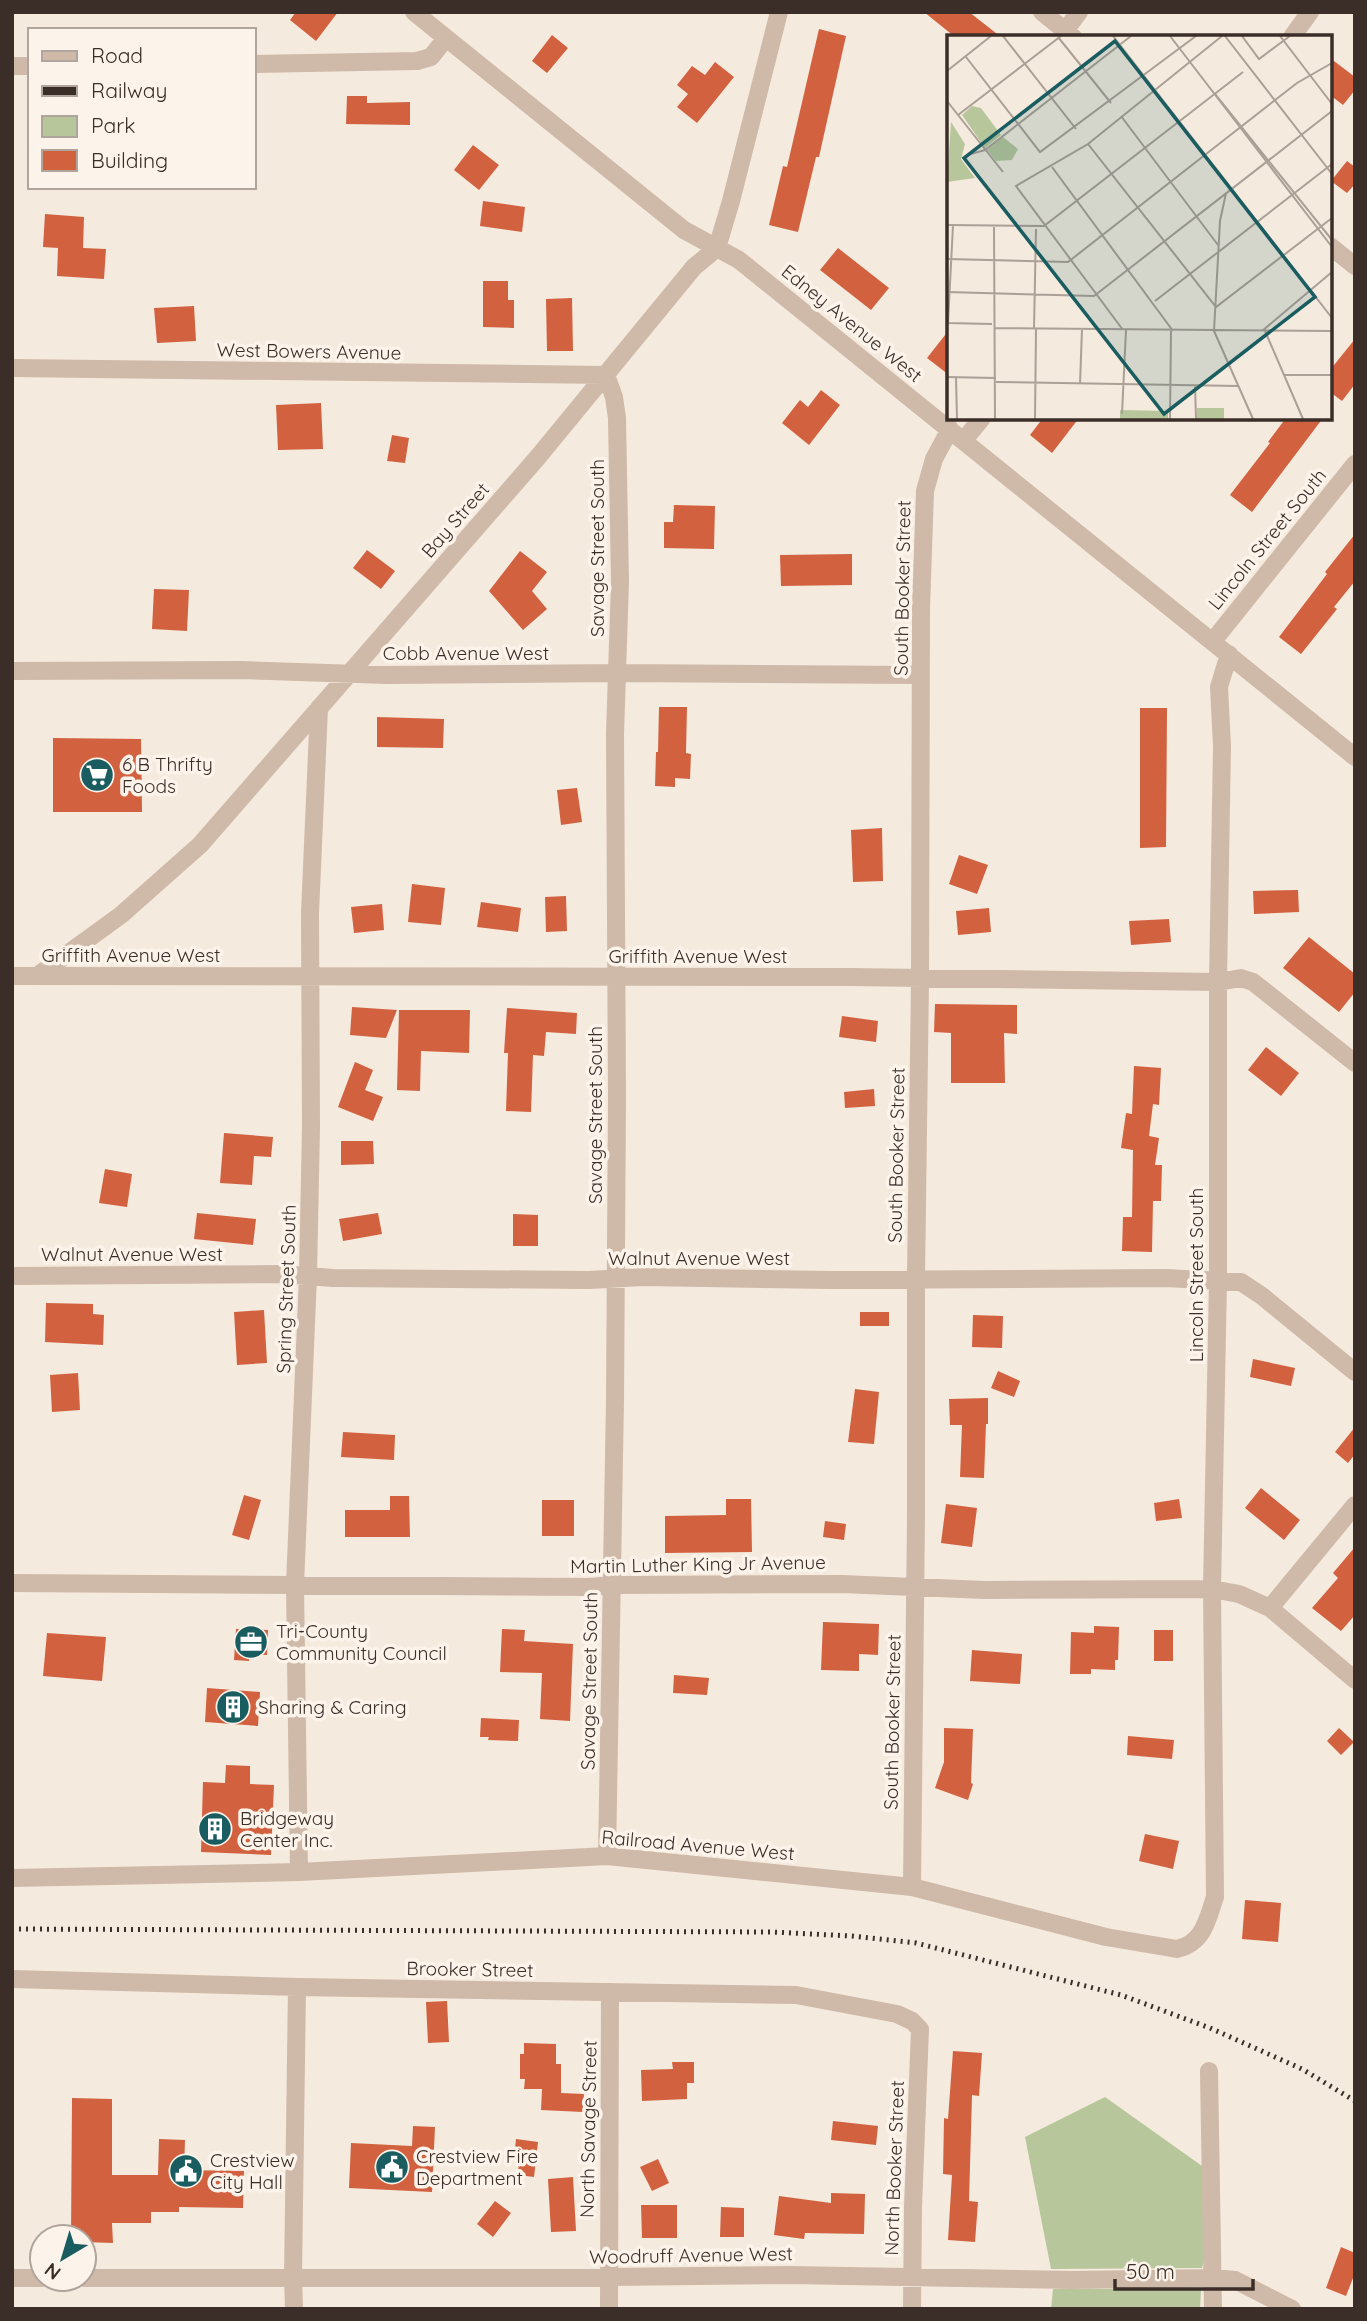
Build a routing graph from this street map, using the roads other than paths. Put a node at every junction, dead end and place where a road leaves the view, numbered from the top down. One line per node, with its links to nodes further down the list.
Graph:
1 (414, 12): 6 (street, Edney Avenue West)
2 (779, 12): 10 (street)
3 (1042, 12): 7 (street)
4 (1079, 12): 7 (street)
5 (1310, 12): 8 (street)
6 (438, 26): 9 (street); 10 (street, Edney Avenue West)
7 (1069, 34)
8 (1293, 35)
9 (256, 64)
10 (717, 248): 14 (street, Bay Street); 16 (street, Edney Avenue West)
11 (1332, 248): 12 (street)
12 (1355, 266)
13 (12, 368): 14 (street, West Bowers Avenue)
14 (606, 375): 22 (street, Savage Street South); 23 (street, Bay Street)
15 (980, 420): 17 (street)
16 (950, 429): 17 (street, Edney Avenue West); 24 (street, South Booker Street)
17 (964, 440): 19 (street, Edney Avenue West)
18 (1355, 464): 19 (street, Lincoln Street South)
19 (1213, 641): 20 (street, Edney Avenue West)
20 (1229, 654): 26 (street, Edney Avenue West); 32 (street, Lincoln Street South)
21 (12, 671): 23 (street, Cobb Avenue West)
22 (617, 673): 23 (street, Cobb Avenue West); 24 (street, Cobb Avenue West); 30 (street, Savage Street South)
23 (351, 674): 25 (street, Bay Street)
24 (920, 675): 31 (street, South Booker Street)
25 (319, 708): 28 (street, Bay Street); 29 (street, Spring Street South)
26 (1355, 757)
27 (12, 976): 28 (street, Griffith Avenue West)
28 (37, 976): 29 (street, Griffith Avenue West)
29 (309, 976): 30 (street, Griffith Avenue West); 35 (street, Spring Street South)
30 (615, 977): 31 (street, Griffith Avenue West); 36 (street, Savage Street South)
31 (920, 980): 32 (street, Griffith Avenue West); 37 (street, South Booker Street)
32 (1218, 982): 33 (street, Griffith Avenue West); 38 (street, Lincoln Street South)
33 (1355, 1063)
34 (12, 1276): 35 (street, Walnut Avenue West)
35 (308, 1276): 36 (street, Walnut Avenue West); 42 (street, Spring Street South)
36 (616, 1278): 37 (street, Walnut Avenue West); 43 (street, Savage Street South)
37 (916, 1279): 38 (street, Walnut Avenue West); 44 (street, South Booker Street)
38 (1218, 1280): 39 (street, Walnut Avenue West); 45 (street, Lincoln Street South)
39 (1355, 1372)
40 (1355, 1505): 46 (street)
41 (12, 1583): 42 (street, Martin Luther King Jr Avenue)
42 (295, 1585): 43 (street, Martin Luther King Jr Avenue); 49 (street, Spring Street South)
43 (613, 1585): 44 (street, Martin Luther King Jr Avenue); 48 (street, Savage Street South)
44 (915, 1587): 45 (street, Martin Luther King Jr Avenue); 51 (street, South Booker Street)
45 (1212, 1590): 46 (street, Martin Luther King Jr Avenue); 52 (street, Lincoln Street South)
46 (1270, 1608): 47 (street, Martin Luther King Jr Avenue)
47 (1355, 1680)
48 (607, 1856): 49 (street, Railroad Avenue West); 51 (street, Railroad Avenue West)
49 (299, 1872): 50 (street, Railroad Avenue West)
50 (12, 1878)
51 (912, 1887): 52 (street, Railroad Avenue West)
52 (1215, 1897)
53 (12, 1979): 54 (street, Brooker Street)
54 (297, 1987): 55 (street, Brooker Street); 58 (street)
55 (610, 1992): 56 (street, Brooker Street); 59 (street, North Savage Street)
56 (920, 2029): 61 (street, North Booker Street)
57 (1209, 2071): 62 (street)
58 (293, 2277): 59 (street, Woodruff Avenue West); 60 (street, Woodruff Avenue West); 63 (street)
59 (609, 2277): 61 (street, Woodruff Avenue West); 64 (street, North Savage Street)
60 (98, 2278)
61 (911, 2278): 62 (street, Woodruff Avenue West); 65 (street, North Booker Street)
62 (1214, 2278): 66 (street); 67 (street, Woodruff Avenue West)
63 (294, 2309)
64 (609, 2309)
65 (912, 2309)
66 (1213, 2309)
67 (1292, 2309)

